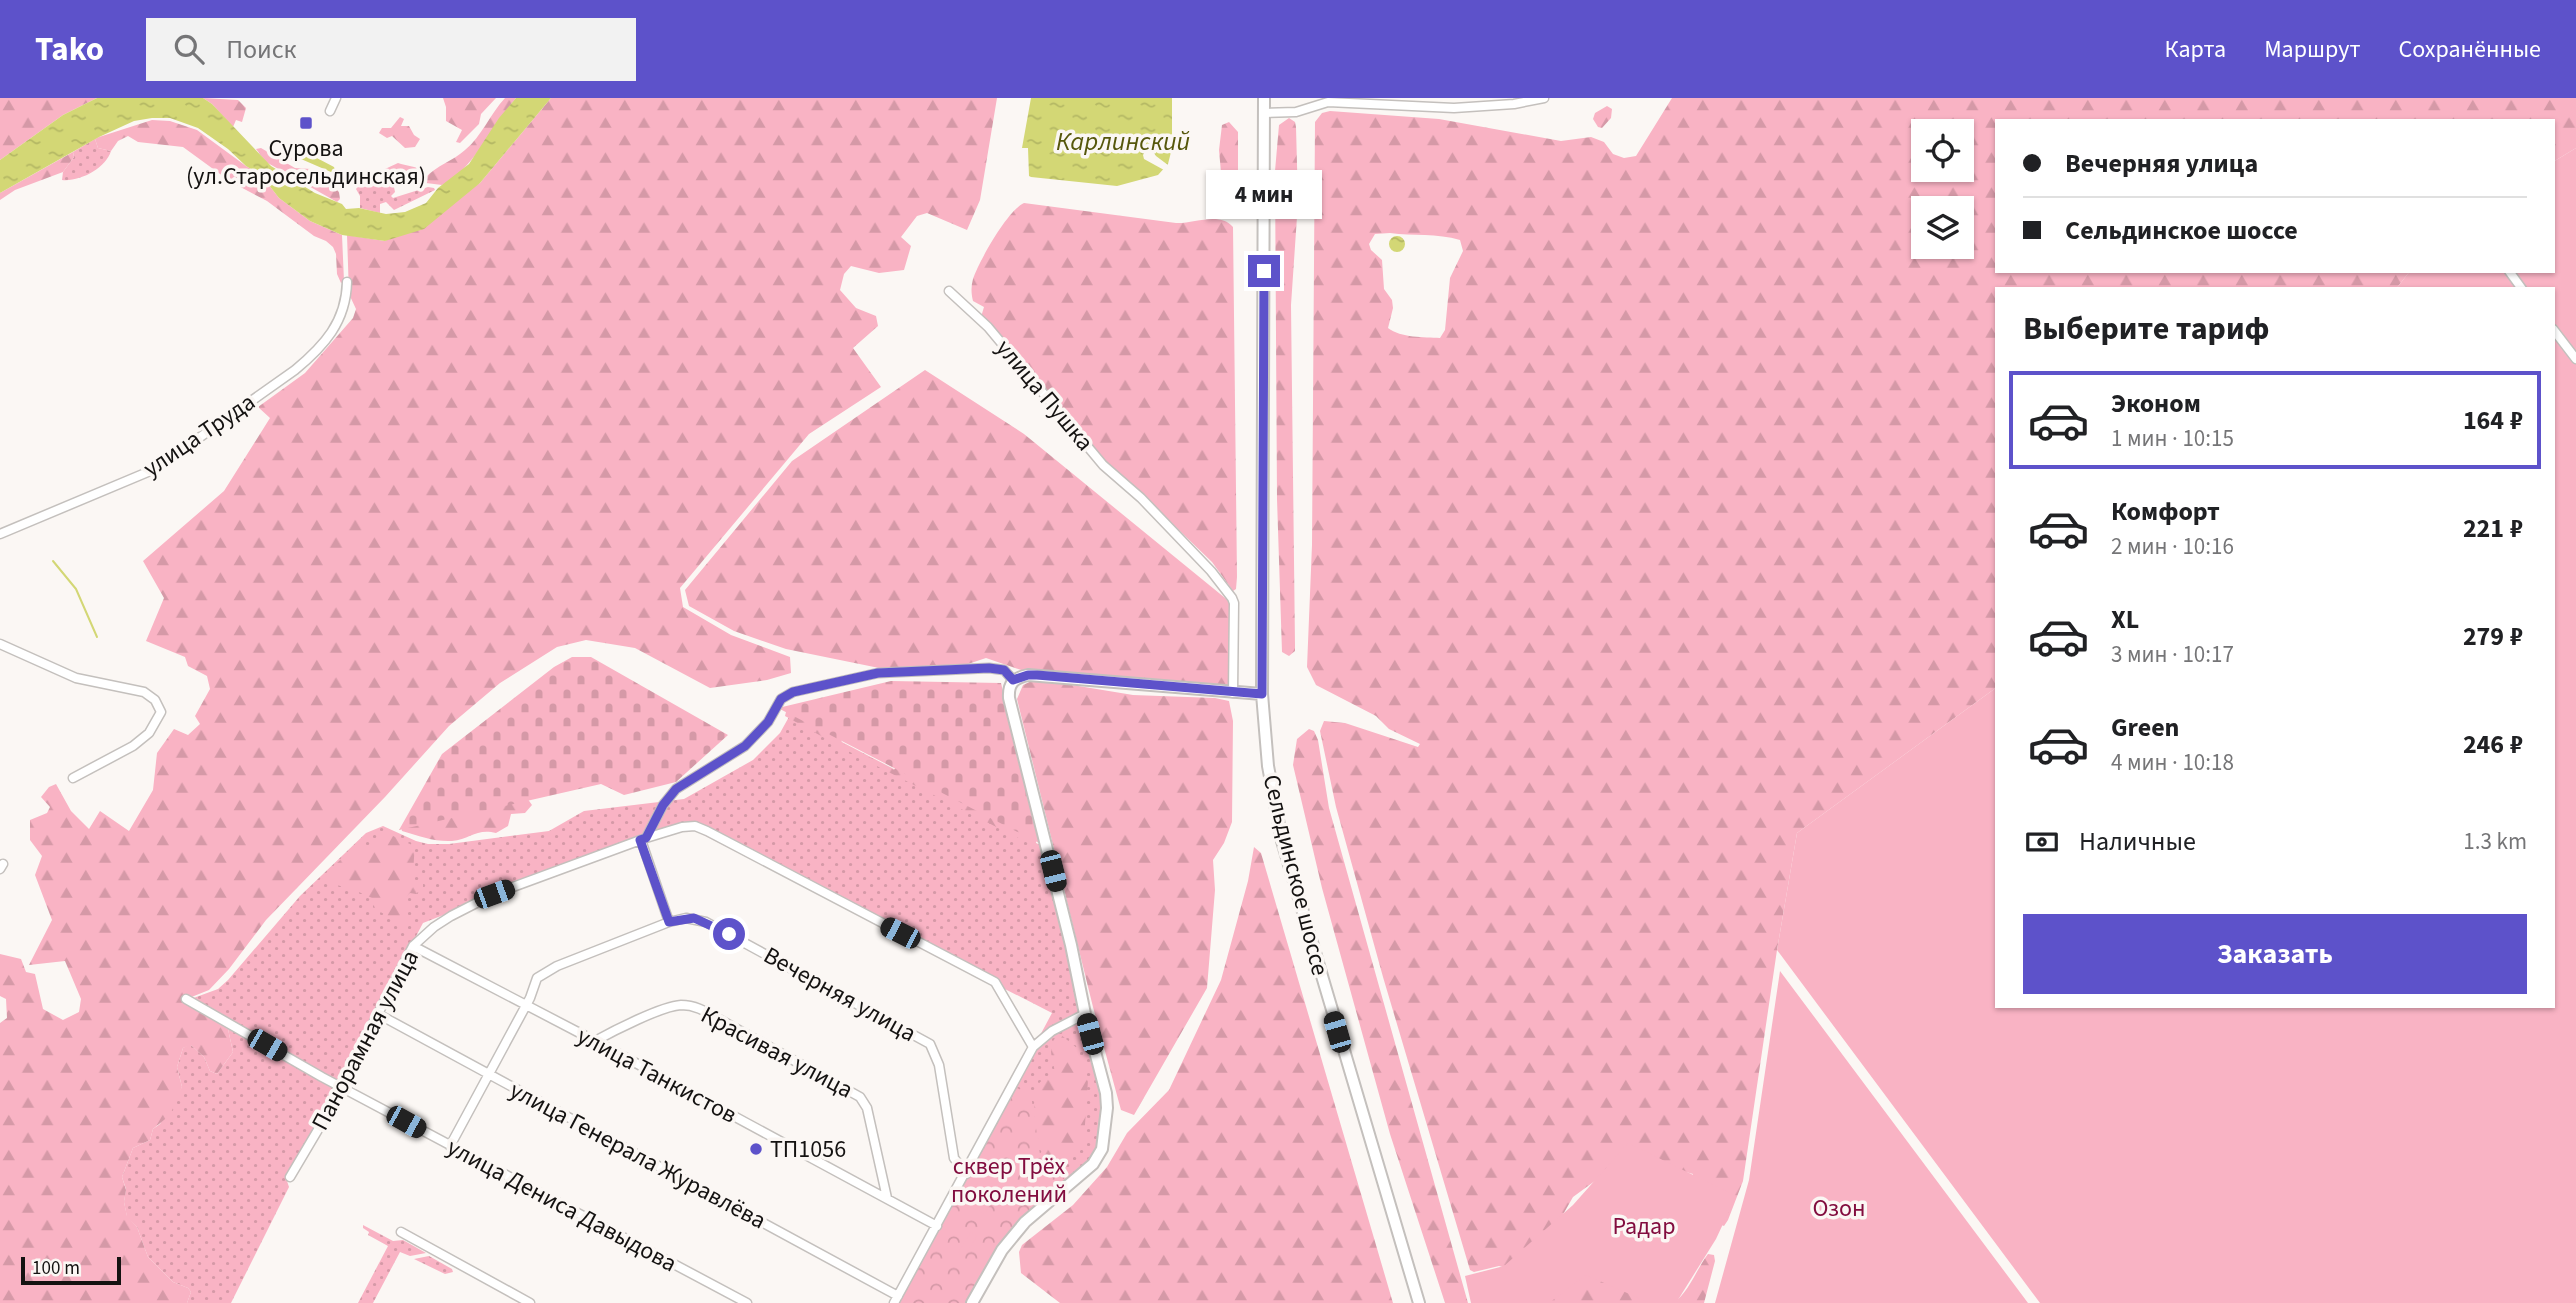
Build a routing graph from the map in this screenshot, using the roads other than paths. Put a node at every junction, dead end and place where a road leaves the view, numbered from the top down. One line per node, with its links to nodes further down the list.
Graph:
1 (337, 98): 5 (street)
2 (1264, 98): 6 (main road, Сельдинское шоссе)
3 (1544, 98): 4 (street)
4 (1388, 101): 6 (street)
5 (330, 111)
6 (1264, 113): 15 (main road, Сельдинское шоссе)
7 (346, 282): 11 (street, улица Труда)
8 (949, 291): 14 (street, улица Пушка)
9 (2555, 333): 10 (street)
10 (2576, 359)
11 (0, 534)
12 (0, 644): 16 (street)
13 (1013, 680): 14 (main road); 17 (street); 23 (main road)
14 (1233, 693): 15 (main road)
15 (1262, 694): 38 (main road, Сельдинское шоссе)
16 (73, 778)
17 (643, 839): 18 (street); 19 (street, Панорамная улица); 25 (street, Панорамная улица)
18 (669, 922): 21 (street, Вечерняя улица); 29 (street, Вечерняя улица)
19 (413, 946): 21 (street, улица Танкистов); 22 (street, Панорамная улица)
20 (186, 999): 27 (street, улица Дениса Давыдова)
21 (525, 1006): 24 (street, улица Танкистов); 26 (street, Вечерняя улица)
22 (378, 1014): 26 (street, улица Генерала Журавлёва); 27 (street, Панорамная улица)
23 (1085, 1014): 25 (street); 37 (main road)
24 (595, 1041): 31 (street, улица Танкистов); 31 (street, Красивая улица)
25 (1033, 1047): 29 (street)
26 (488, 1074): 28 (street, Вечерняя улица); 34 (street, улица Генерала Журавлёва)
27 (340, 1086): 28 (street, улица Дениса Давыдова); 30 (street, Панорамная улица)
28 (450, 1146): 36 (street, улица Дениса Давыдова)
29 (966, 1174): 32 (street)
30 (290, 1177)
31 (887, 1198): 32 (street, улица Танкистов)
32 (937, 1226): 34 (street)
33 (401, 1232): 35 (street)
34 (896, 1299)
35 (530, 1303)
36 (747, 1303)
37 (972, 1303)
38 (1419, 1303)

